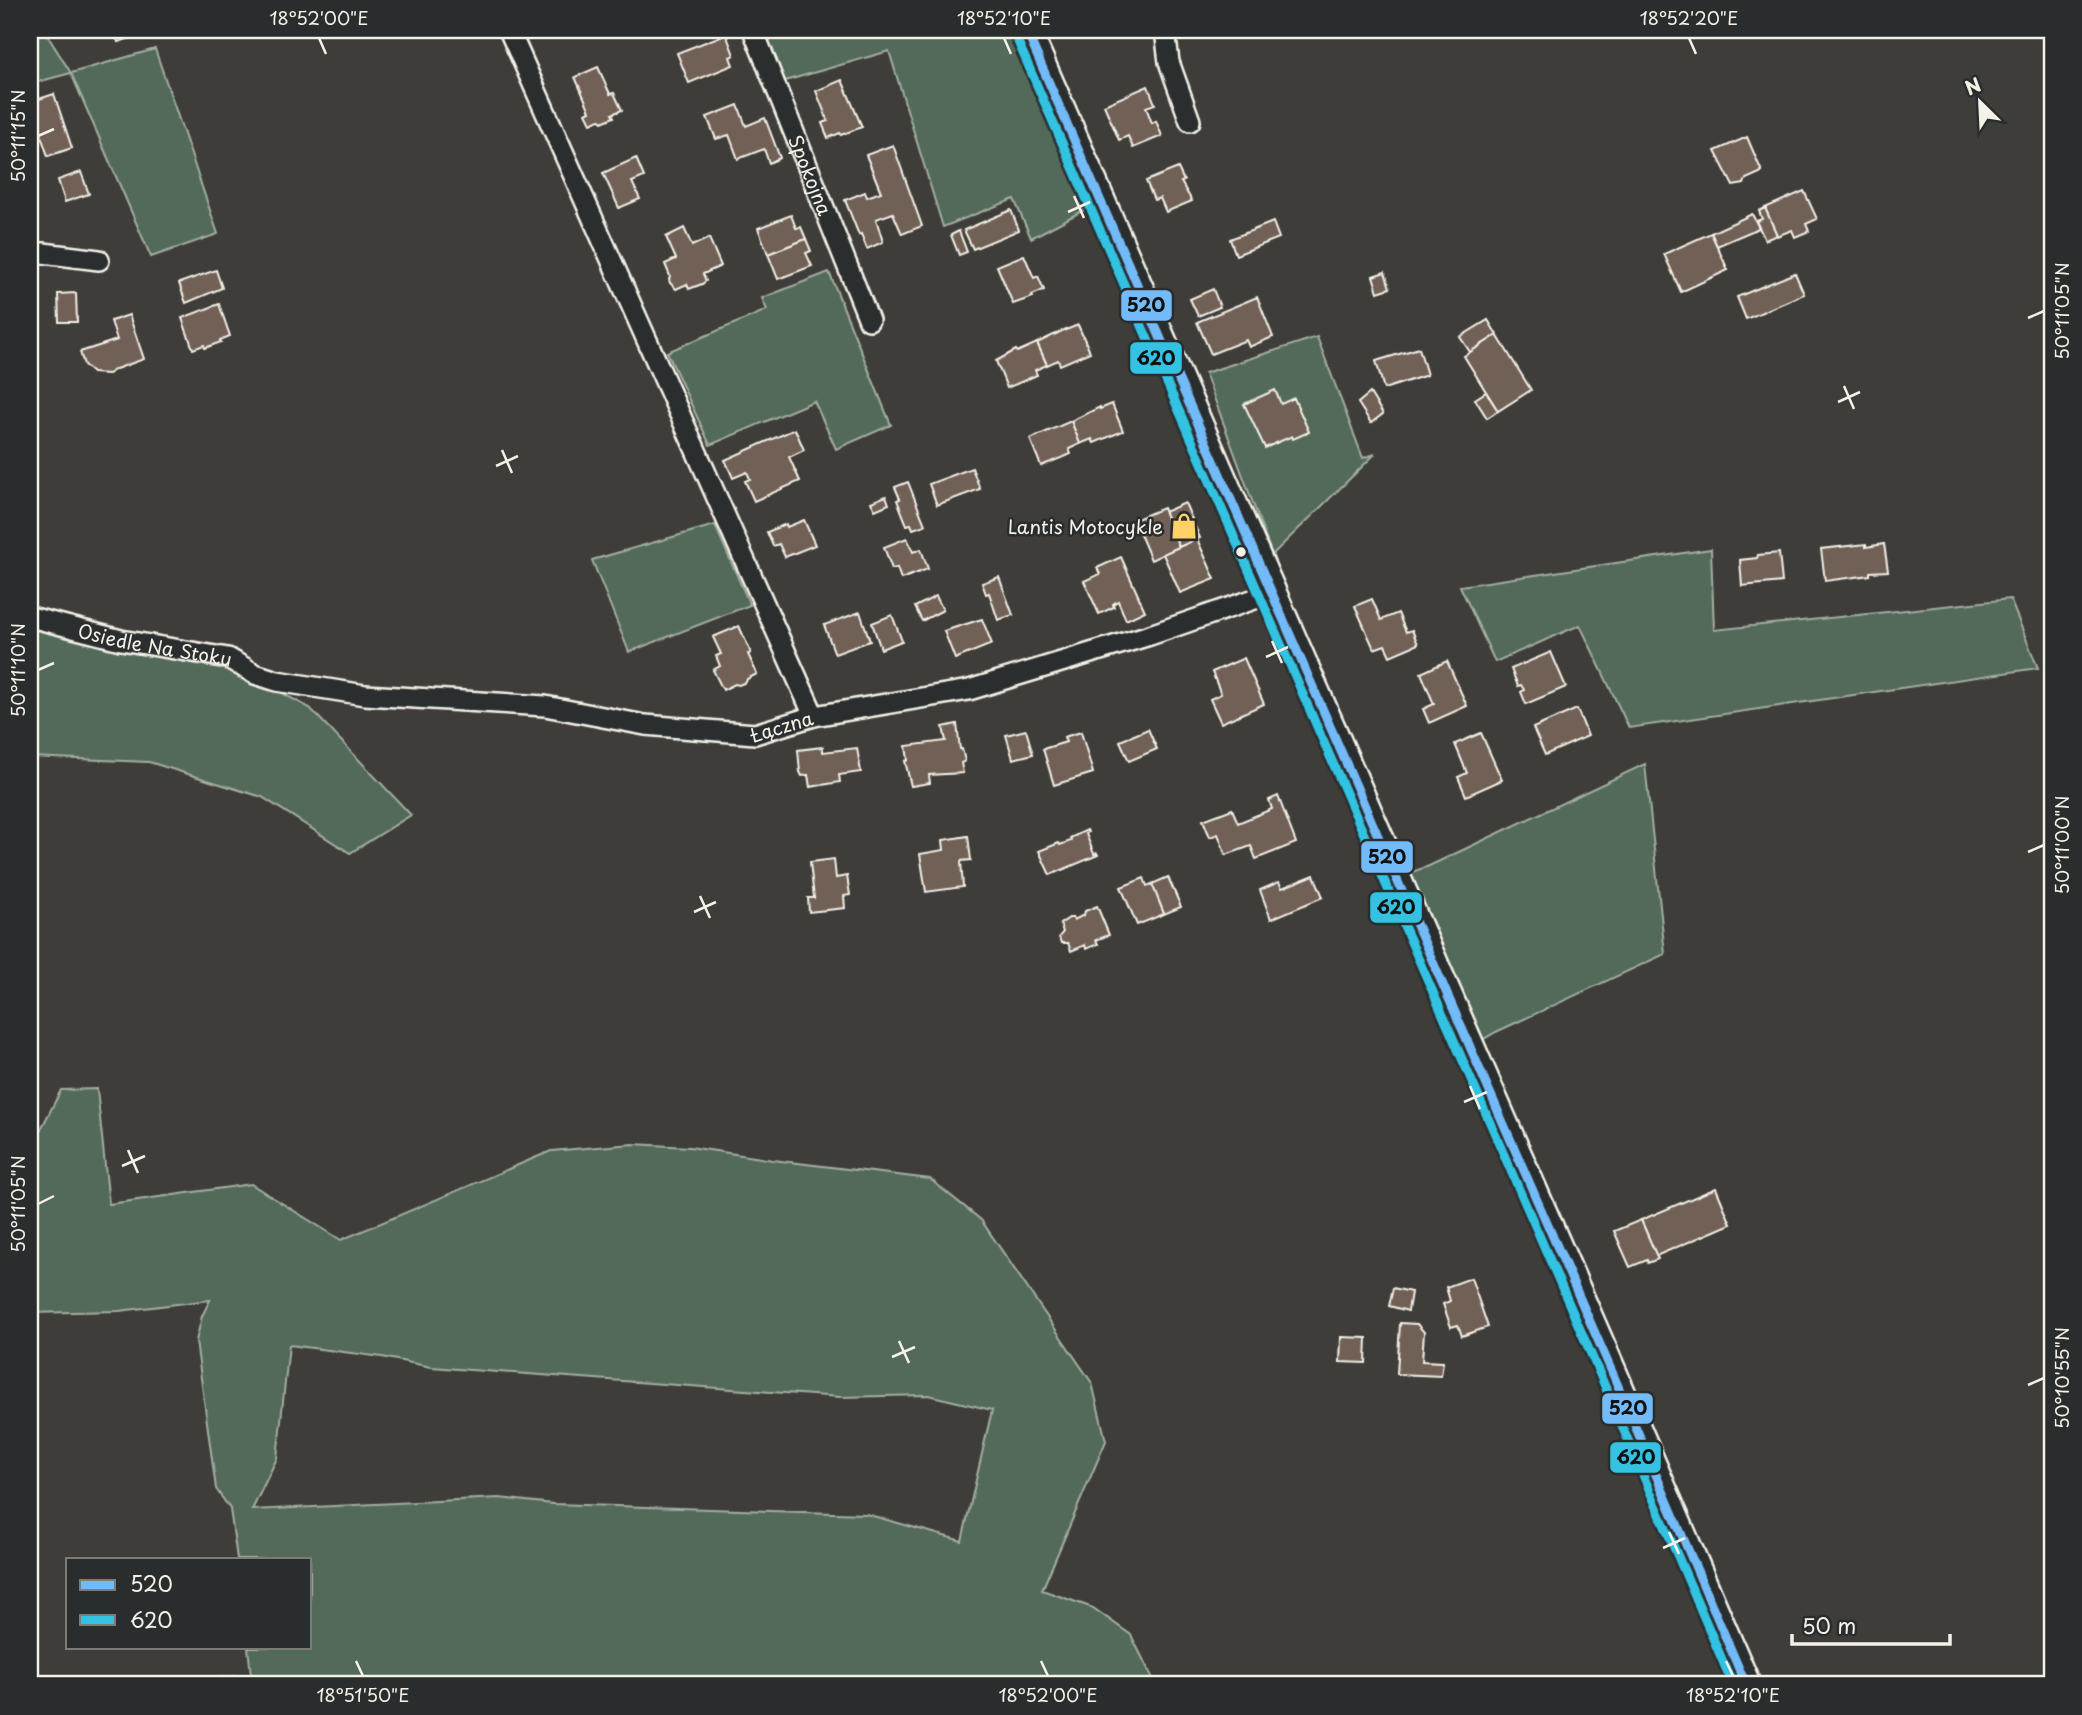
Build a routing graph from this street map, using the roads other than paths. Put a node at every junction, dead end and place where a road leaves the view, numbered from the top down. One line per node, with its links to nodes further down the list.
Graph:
1 (509, 30): 12 (street)
2 (753, 30): 8 (street, Spokojna)
3 (1026, 30): 9 (street)
4 (1166, 30): 5 (street)
5 (1190, 121)
6 (30, 254): 7 (street)
7 (99, 260)
8 (869, 320)
9 (1272, 593): 12 (street, Łączna); 13 (street)
10 (30, 617): 11 (street, Osiedle Na Stoku)
11 (277, 681): 12 (street, Łączna)
12 (814, 716)
13 (1746, 1685)

